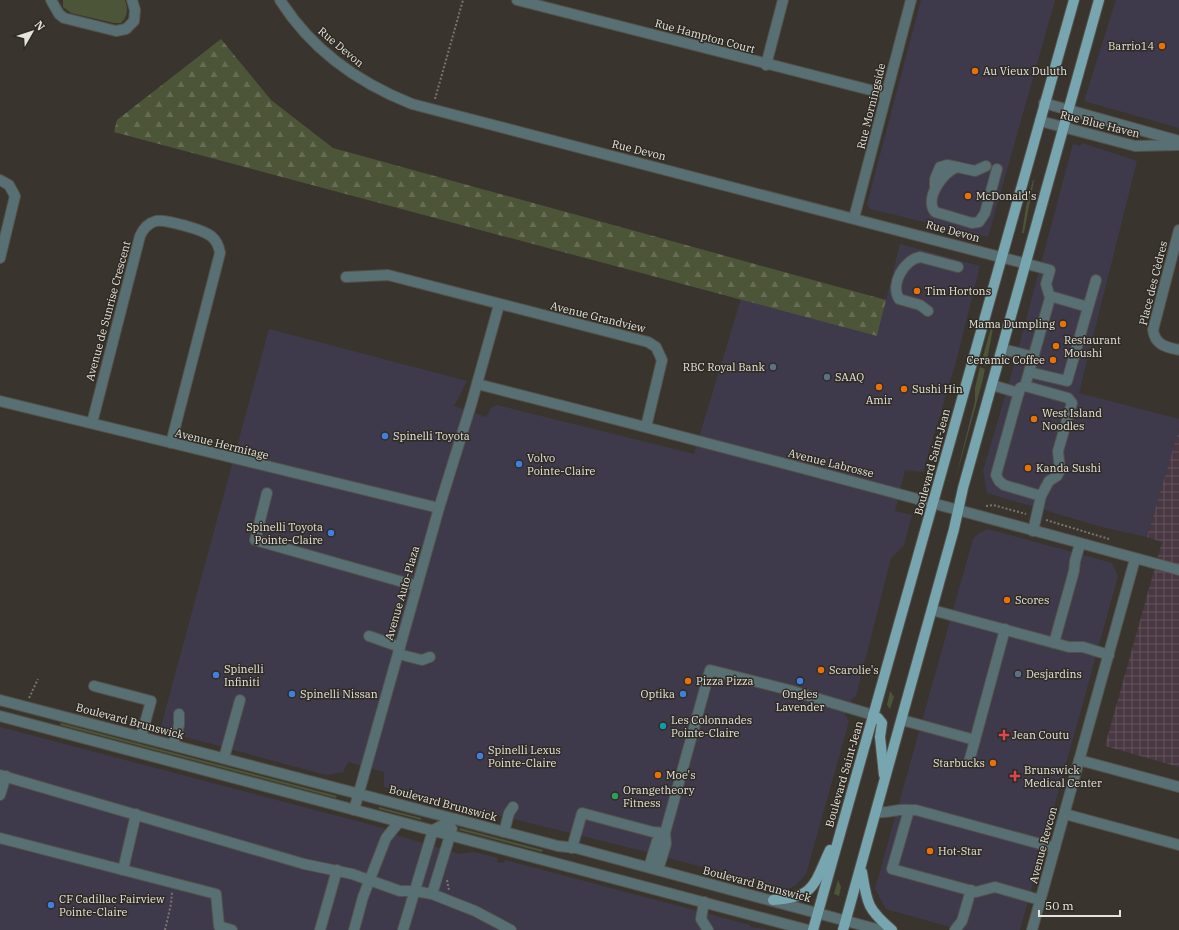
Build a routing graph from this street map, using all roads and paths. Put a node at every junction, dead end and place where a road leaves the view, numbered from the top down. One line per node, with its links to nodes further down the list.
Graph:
1 (51, 0): 2 (street)
2 (132, 0)
3 (280, 0): 22 (street, Rue Devon)
4 (463, 0): 12 (path)
5 (517, 0): 10 (street, Rue Hampton Court)
6 (783, 0): 10 (street)
7 (911, 0): 11 (street, Rue Morningside)
8 (1074, 0): 13 (main road, Boulevard Saint-Jean)
9 (1099, 0): 14 (main road)
10 (766, 65): 11 (street, Rue Hampton Court)
11 (886, 94): 22 (street, Rue Morningside)
12 (434, 102)
13 (1044, 103): 14 (street, Rue Blue Haven); 15 (main road, Boulevard Saint-Jean)
14 (1068, 109): 16 (main road); 17 (street, Rue Blue Haven)
15 (1040, 121): 16 (street, Rue Blue Haven); 24 (main road, Boulevard Saint-Jean)
16 (1063, 127): 18 (street, Rue Blue Haven); 26 (main road)
17 (1179, 141)
18 (1179, 145)
19 (986, 166): 20 (street)
20 (997, 169)
21 (0, 180): 25 (street)
22 (854, 218): 24 (street, Rue Devon)
23 (1179, 230): 35 (street, Place des Cèdres)
24 (1002, 256): 26 (street, Rue Devon); 47 (main road, Boulevard Saint-Jean)
25 (0, 258)
26 (1025, 262): 30 (street, Rue Devon); 34 (main road)
27 (958, 267): 33 (street)
28 (346, 276): 31 (street, Avenue Grandview)
29 (1096, 280): 32 (street)
30 (1050, 296): 32 (street); 36 (street)
31 (499, 305): 38 (street); 43 (street, Avenue Grandview)
32 (1088, 307): 37 (street)
33 (928, 311)
34 (1002, 349): 36 (street); 39 (main road)
35 (1179, 350)
36 (1034, 357): 37 (street)
37 (1029, 372): 40 (street)
38 (477, 384): 43 (street, Avenue Labrosse); 49 (street, Avenue Auto-Plaza)
39 (992, 385): 40 (street); 50 (main road)
40 (1022, 389): 46 (street); 46 (street)
41 (0, 401): 42 (street, Avenue Hermitage)
42 (92, 423): 44 (street, Avenue Hermitage); 44 (street, Avenue de Sunrise Crescent)
43 (646, 428): 47 (street, Avenue Labrosse)
44 (171, 443): 49 (street, Avenue Hermitage)
45 (267, 493): 58 (street)
46 (1042, 496): 53 (street)
47 (933, 502): 50 (street, Avenue Labrosse); 73 (main road, Boulevard Saint-Jean)
48 (993, 505): 51 (path)
49 (439, 508): 58 (street, Avenue Auto-Plaza)
50 (958, 509): 53 (street, Avenue Labrosse); 59 (main road)
51 (1030, 515)
52 (1043, 519): 54 (path)
53 (1032, 531): 55 (street, Avenue Labrosse)
54 (1114, 541)
55 (1080, 544): 56 (street, Avenue Labrosse); 62 (street)
56 (1135, 558): 57 (street, Avenue Labrosse); 64 (street, Avenue Revcon)
57 (1179, 570)
58 (417, 586): 63 (street, Avenue Auto-Plaza)
59 (932, 610): 60 (street); 74 (main road)
60 (1005, 629): 62 (street); 76 (street)
61 (369, 636): 63 (street)
62 (1054, 643): 64 (street)
63 (399, 650): 65 (street); 84 (street, Avenue Auto-Plaza)
64 (1109, 654): 79 (street, Avenue Revcon)
65 (430, 657)
66 (38, 679): 68 (path)
67 (94, 686): 75 (street)
68 (28, 699)
69 (0, 700): 75 (street, Boulevard Brunswick)
70 (240, 700): 78 (street)
71 (180, 714): 77 (street)
72 (0, 716): 87 (street)
73 (873, 716): 82 (main road); 94 (main road, Boulevard Saint-Jean); 97 (street)
74 (902, 720): 76 (street); 82 (main road)
75 (141, 736): 77 (street, Boulevard Brunswick)
76 (975, 740): 80 (street)
77 (173, 745): 78 (street, Boulevard Brunswick)
78 (224, 758): 84 (street, Boulevard Brunswick)
79 (1079, 760): 83 (street); 91 (street, Avenue Revcon)
80 (969, 762)
81 (3, 776): 85 (street); 90 (street)
82 (885, 782): 89 (main road)
83 (1179, 787)
84 (359, 793): 87 (street, Avenue Auto-Plaza); 92 (street, Boulevard Brunswick)
85 (0, 795)
86 (513, 807): 96 (street)
87 (354, 810): 93 (street)
88 (909, 810): 89 (street); 102 (street); 112 (street)
89 (877, 812): 103 (main road)
90 (136, 814): 105 (street); 106 (street)
91 (1065, 814): 100 (street); 102 (street, Avenue Revcon)
92 (455, 819): 95 (street); 96 (street, Boulevard Brunswick); 98 (street)
93 (399, 822): 95 (street); 108 (street)
94 (842, 824): 114 (main road); 117 (main road, Boulevard Saint-Jean)
95 (433, 830): 98 (street); 110 (street)
96 (504, 832): 101 (street, Boulevard Brunswick)
97 (665, 832): 101 (street); 104 (street)
98 (450, 835): 113 (street); 116 (street)
99 (0, 838): 105 (street)
100 (1179, 844)
101 (572, 848): 104 (street, Boulevard Brunswick)
102 (1055, 848): 115 (street, Avenue Revcon)
103 (861, 868): 118 (main road); 129 (main road)
104 (654, 869): 114 (street, Boulevard Brunswick)
105 (123, 870): 109 (street)
106 (337, 870): 108 (street); 121 (street)
107 (446, 879): 111 (path)
108 (370, 881): 110 (street); 122 (street)
109 (173, 883): 119 (path); 120 (street)
110 (415, 890): 113 (street); 123 (street)
111 (449, 890)
112 (971, 890): 115 (street); 130 (street)
113 (432, 894): 124 (street)
114 (773, 900): 117 (street, Boulevard Brunswick)
115 (1040, 900): 131 (street, Avenue Revcon)
116 (704, 902): 125 (street); 126 (street)
117 (818, 913): 118 (street, Boulevard Brunswick); 127 (main road, Boulevard Saint-Jean)
118 (844, 925): 128 (street, Boulevard Brunswick)
119 (165, 930)
120 (232, 930)
121 (320, 930)
122 (354, 930)
123 (403, 930)
124 (511, 930)
125 (708, 930)
126 (808, 930)
127 (813, 930)
128 (880, 930)
129 (892, 930)
130 (955, 930)
131 (1032, 930)

